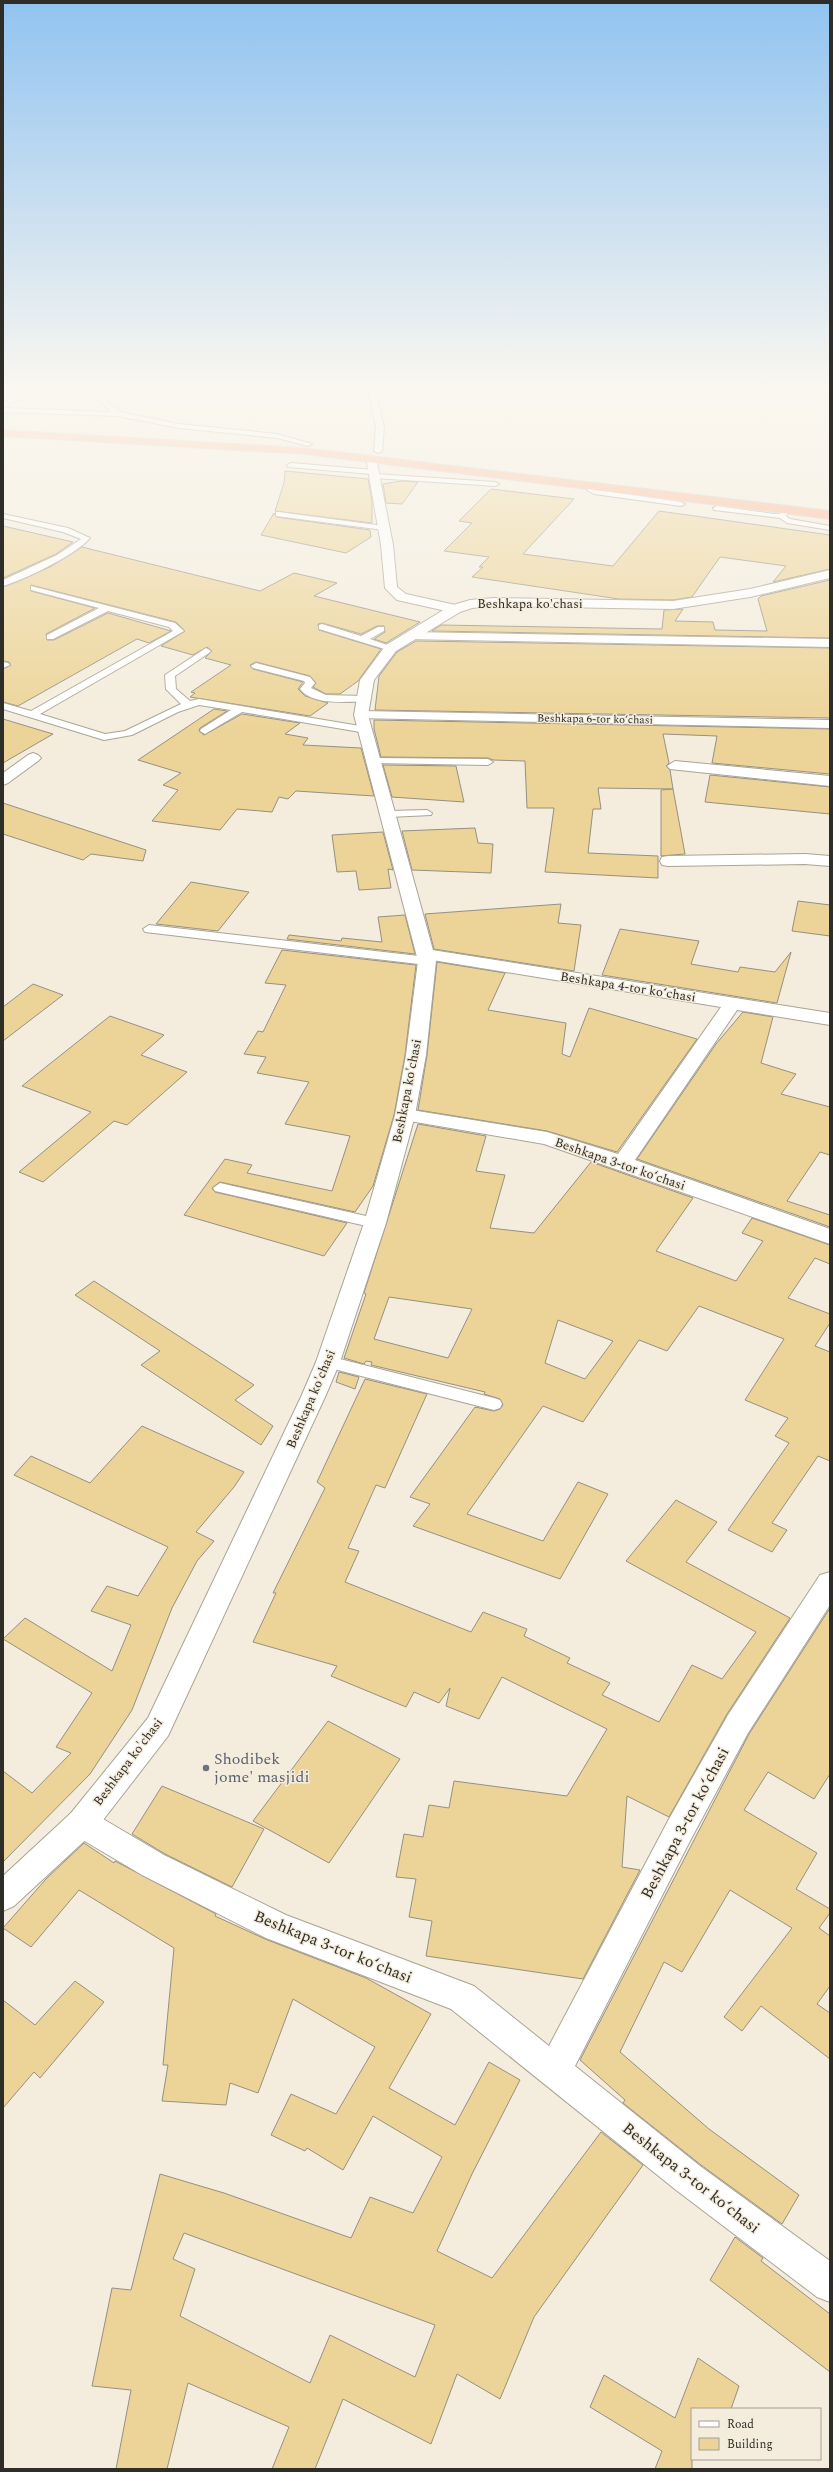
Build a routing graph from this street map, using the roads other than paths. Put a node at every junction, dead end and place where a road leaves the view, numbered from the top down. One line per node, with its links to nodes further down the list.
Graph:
1 (379, 501): 12 (street)
2 (662, 501): 5 (lane)
3 (706, 501): 8 (highway)
4 (773, 501): 7 (highway)
5 (681, 504)
6 (717, 508): 8 (lane)
7 (830, 508)
8 (784, 513): 10 (highway); 13 (lane)
9 (279, 514): 12 (lane)
10 (830, 515)
11 (3, 516): 15 (lane)
12 (384, 528): 18 (street)
13 (830, 528)
14 (830, 574): 18 (street, Beshkapa ko'chasi)
15 (3, 583)
16 (34, 588): 17 (lane)
17 (106, 608): 22 (lane); 31 (lane)
18 (455, 609): 21 (street, Beshkapa ko'chasi)
19 (322, 627): 23 (lane)
20 (381, 629): 23 (lane)
21 (409, 636): 24 (street); 25 (street, Beshkapa ko'chasi)
22 (50, 637)
23 (363, 639): 25 (lane)
24 (830, 643)
25 (392, 648): 32 (street, Beshkapa ko'chasi)
26 (206, 651): 28 (lane)
27 (256, 666): 32 (lane)
28 (188, 704): 30 (lane); 31 (lane)
29 (3, 706): 31 (lane)
30 (240, 709): 32 (lane); 34 (lane)
31 (32, 715)
32 (363, 715): 33 (street, Beshkapa 6-tor koʻchasi); 36 (street, Beshkapa ko'chasi)
33 (830, 724)
34 (205, 731)
35 (33, 758): 39 (street)
36 (375, 761): 37 (lane); 42 (street, Beshkapa ko'chasi)
37 (488, 762)
38 (675, 766): 40 (street)
39 (5, 776)
40 (830, 781)
41 (428, 813): 42 (lane)
42 (389, 814): 46 (street, Beshkapa ko'chasi)
43 (668, 861): 44 (street)
44 (830, 861)
45 (149, 928): 46 (lane)
46 (426, 957): 47 (street, Beshkapa 4-tor koʻchasi); 49 (street, Beshkapa ko'chasi)
47 (732, 1004): 48 (street, Beshkapa 4-tor koʻchasi); 50 (street)
48 (830, 1019)
49 (405, 1115): 50 (street, Beshkapa 3-tor koʻchasi); 52 (street, Beshkapa ko'chasi)
50 (621, 1164): 53 (street, Beshkapa 3-tor koʻchasi)
51 (220, 1188): 52 (lane)
52 (375, 1223): 54 (street, Beshkapa ko'chasi)
53 (830, 1237)
54 (328, 1362): 55 (lane); 57 (street, Beshkapa ko'chasi)
55 (494, 1404)
56 (830, 1584): 59 (street, Beshkapa 3-tor koʻchasi)
57 (82, 1823): 58 (street, Beshkapa ko'chasi); 59 (street, Beshkapa 3-tor koʻchasi)
58 (3, 1896)
59 (554, 2070): 60 (street, Beshkapa 3-tor koʻchasi)
60 (830, 2284)

